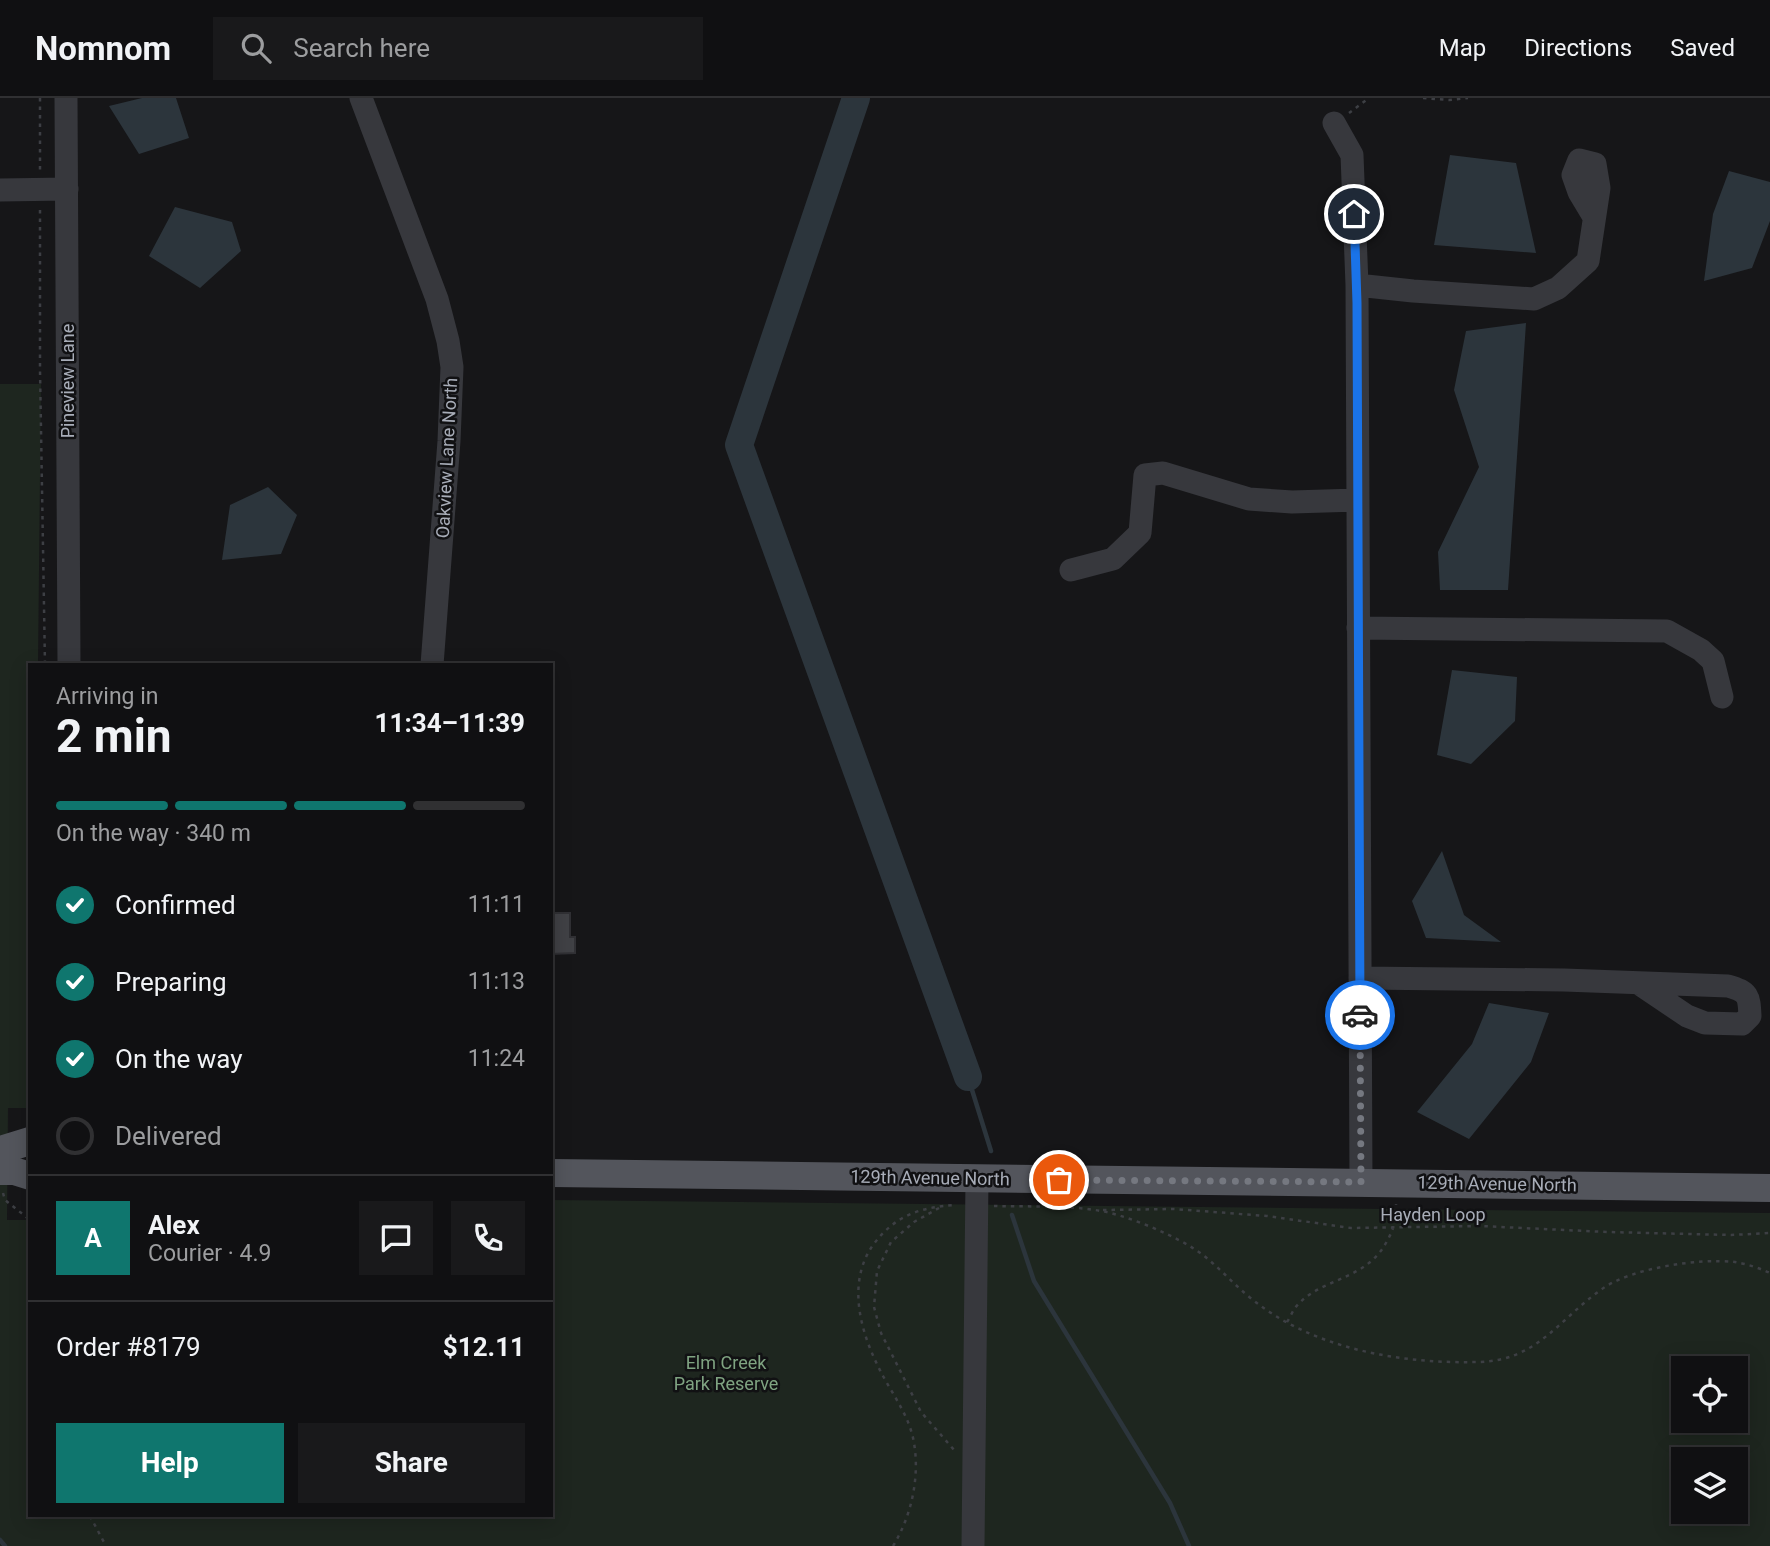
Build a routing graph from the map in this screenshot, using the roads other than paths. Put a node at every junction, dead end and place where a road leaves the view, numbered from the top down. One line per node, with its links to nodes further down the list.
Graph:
1 (66, 98): 4 (street, Pineview Lane)
2 (361, 98): 12 (street, Oakview Lane North)
3 (1334, 123): 7 (street)
4 (67, 189): 5 (street); 11 (street, Pineview Lane)
5 (0, 190)
6 (1594, 217): 7 (street)
7 (1357, 285): 8 (street)
8 (1358, 500): 9 (street); 10 (street)
9 (1071, 570)
10 (1358, 628): 13 (street); 14 (street)
11 (69, 663)
12 (432, 663)
13 (1722, 697)
14 (1360, 978): 15 (street); 21 (street)
15 (1638, 983)
16 (28, 1141): 17 (main road)
17 (0, 1150)
18 (553, 1173): 23 (main road, 129th Avenue North)
19 (28, 1175): 20 (main road)
20 (1, 1182)
21 (1361, 1182): 22 (main road, 129th Avenue North); 23 (main road, 129th Avenue North)
22 (1770, 1188)
23 (977, 1192): 24 (street)
24 (973, 1546)

